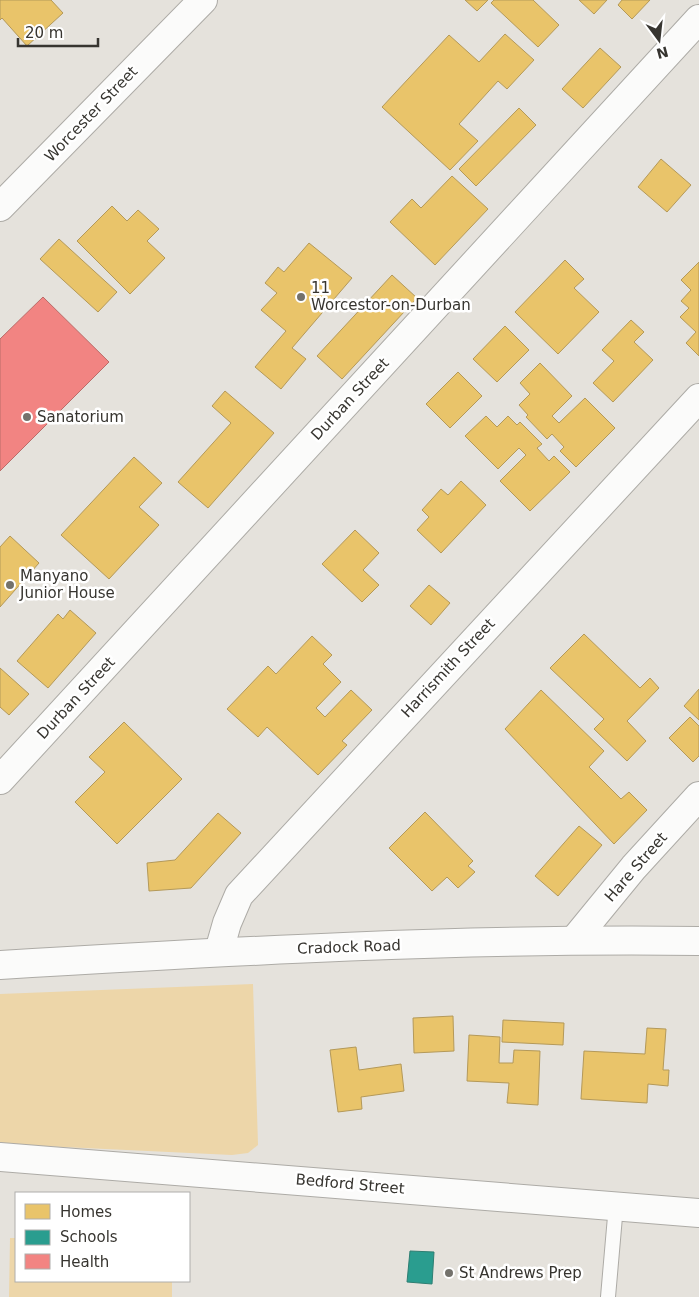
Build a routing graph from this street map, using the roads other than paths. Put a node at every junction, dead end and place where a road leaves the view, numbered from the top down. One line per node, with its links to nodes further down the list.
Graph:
1 (203, 0): 3 (street, Worcester Street)
2 (699, 19): 5 (street, Durban Street)
3 (0, 207)
4 (699, 398): 9 (street, Harrismith Street)
5 (0, 780)
6 (699, 796): 7 (street, Hare Street)
7 (574, 940): 8 (street, Cradock Road); 9 (street, Cradock Road)
8 (699, 941)
9 (219, 952): 10 (street, Cradock Road)
10 (0, 965)
11 (0, 1157): 12 (street, Bedford Street)
12 (616, 1205): 13 (street, Bedford Street); 14 (lane)
13 (699, 1213)
14 (608, 1297)

